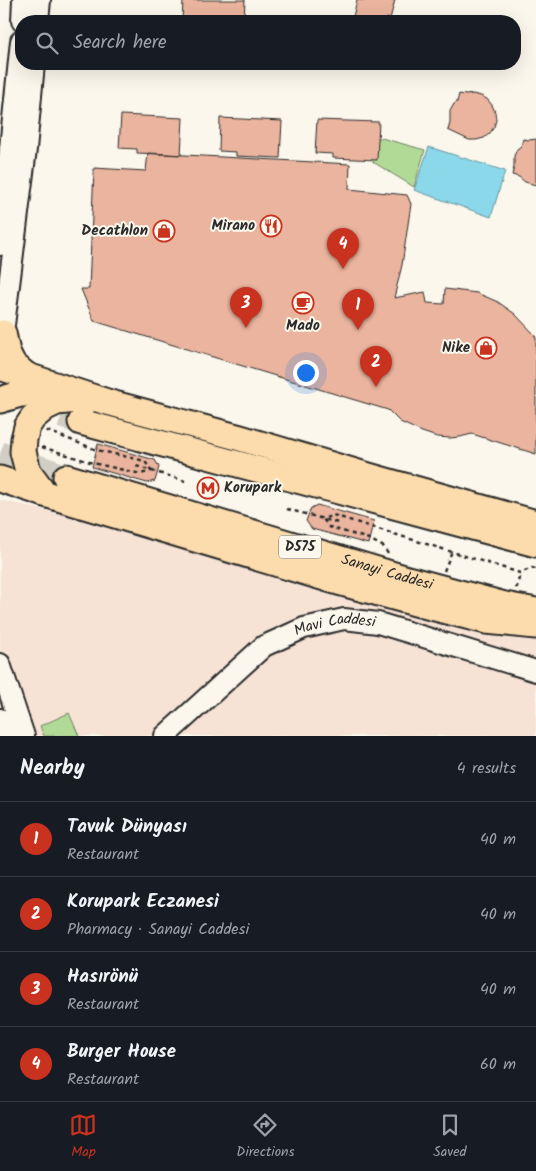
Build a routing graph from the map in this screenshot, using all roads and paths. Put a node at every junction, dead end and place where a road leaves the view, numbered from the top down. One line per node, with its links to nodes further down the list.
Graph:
1 (23, 0): 3 (main road)
2 (40, 0): 4 (main road)
3 (22, 15)
4 (39, 15)
5 (18, 70): 7 (main road)
6 (33, 70): 8 (main road)
7 (0, 241)
8 (2, 341): 10 (highway)
9 (0, 367): 10 (highway)
10 (27, 376): 12 (highway)
11 (0, 400): 12 (highway)
12 (107, 402): 14 (highway); 24 (highway)
13 (81, 422): 26 (highway)
14 (26, 433): 16 (path); 16 (path); 20 (highway)
15 (136, 466): 16 (path)
16 (151, 471): 19 (path)
17 (66, 477): 28 (highway, Sanayi Caddesi / D575)
18 (3, 480): 20 (highway)
19 (185, 481)
20 (45, 494): 29 (highway)
21 (287, 509): 22 (path)
22 (323, 519): 23 (path); 25 (path); 27 (path)
23 (338, 523)
24 (536, 523)
25 (369, 538)
26 (536, 544)
27 (536, 571)
28 (536, 611)
29 (536, 626)
30 (0, 664): 34 (main road)
31 (536, 671): 35 (main road, Mavi Caddesi)
32 (0, 719): 33 (main road)
33 (6, 736)
34 (24, 736)
35 (165, 736)

